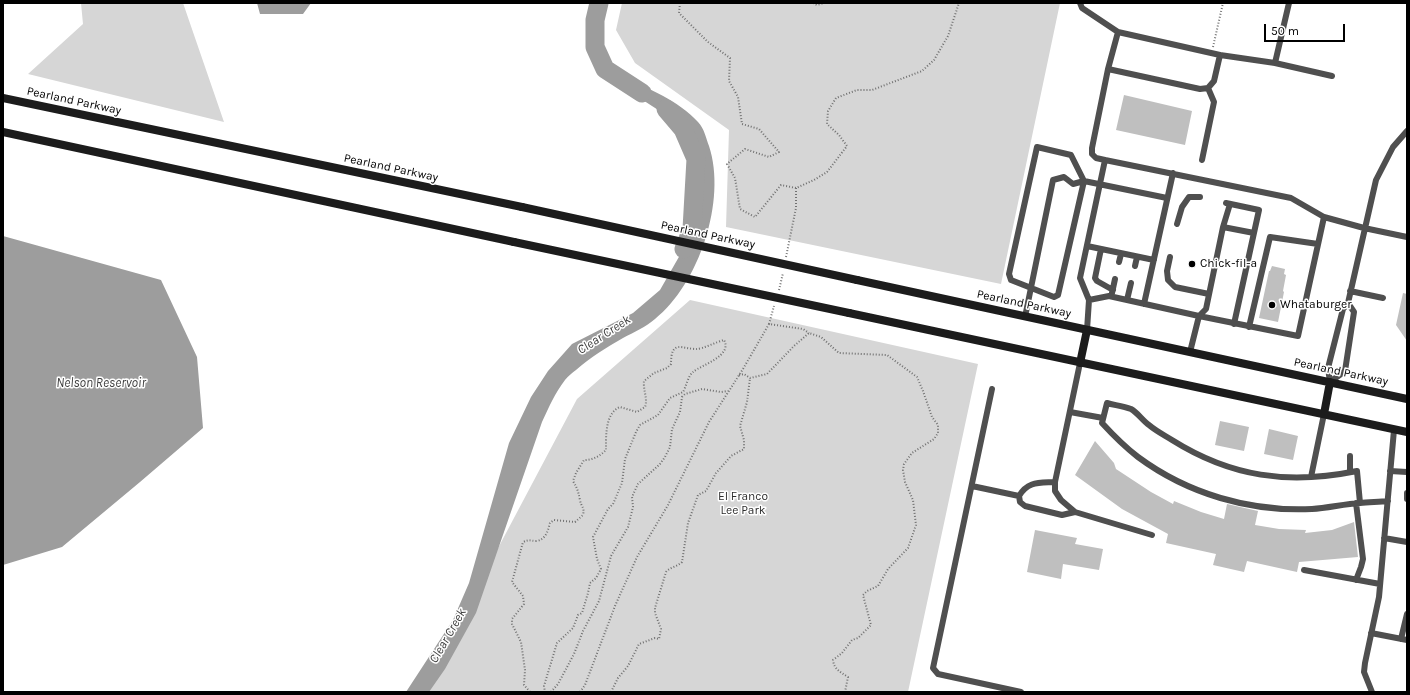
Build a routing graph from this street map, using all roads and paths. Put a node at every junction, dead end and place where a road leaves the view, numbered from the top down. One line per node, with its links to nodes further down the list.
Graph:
1 (680, 3): 4 (path)
2 (813, 3): 3 (path)
3 (824, 3)
4 (959, 3)
5 (1080, 3): 8 (lane)
6 (1224, 3): 9 (path)
7 (1289, 3): 11 (lane)
8 (1118, 32): 9 (lane); 12 (lane)
9 (1212, 53): 10 (lane)
10 (1220, 55): 11 (lane); 14 (lane)
11 (1275, 63): 13 (lane)
12 (1108, 69): 14 (lane); 18 (lane)
13 (1332, 76)
14 (1208, 88): 19 (lane)
15 (3, 98): 53 (main road, Pearland Parkway, bridge)
16 (1407, 131): 28 (lane)
17 (3, 132): 59 (main road, bridge)
18 (1105, 160): 20 (lane); 22 (lane)
19 (1202, 160)
20 (1173, 173): 24 (lane); 25 (lane)
21 (1084, 181): 22 (lane); 42 (lane); 42 (lane); 42 (lane)
22 (1099, 184): 24 (lane); 32 (lane)
23 (1200, 197): 26 (lane)
24 (1167, 198): 37 (lane)
25 (1324, 218): 28 (lane); 31 (lane)
26 (1178, 224)
27 (1223, 227): 29 (lane); 29 (lane); 45 (lane)
28 (1364, 228): 30 (lane); 44 (lane)
29 (1254, 233): 54 (lane)
30 (1407, 237)
31 (1318, 244): 55 (lane); 55 (lane)
32 (1087, 246): 33 (lane); 48 (lane)
33 (1101, 249): 34 (lane); 43 (lane)
34 (1121, 254): 35 (lane); 38 (lane)
35 (1137, 257): 37 (lane); 39 (lane)
36 (1170, 257): 45 (lane)
37 (1154, 260): 51 (lane)
38 (1119, 262)
39 (1135, 266)
40 (1115, 279): 43 (lane)
41 (1131, 283): 49 (lane)
42 (1030, 288): 53 (lane)
43 (1113, 290): 46 (lane)
44 (1350, 291): 47 (lane); 50 (lane)
45 (1209, 294): 52 (lane)
46 (1112, 297): 48 (lane); 49 (lane)
47 (1383, 298)
48 (1088, 300): 56 (lane)
49 (1127, 300): 51 (lane)
50 (1348, 303): 62 (lane); 62 (lane)
51 (1144, 304): 52 (lane)
52 (1199, 316): 54 (lane); 58 (lane)
53 (1025, 317): 56 (main road, Pearland Parkway)
54 (1234, 324): 55 (lane)
55 (1249, 327)
56 (1087, 330): 58 (main road, Pearland Parkway); 59 (main road)
57 (809, 333): 60 (path); 61 (path); 98 (path)
58 (1190, 352): 62 (main road, Pearland Parkway)
59 (1080, 363): 66 (lane); 67 (main road)
60 (739, 375): 61 (path); 64 (path)
61 (750, 378): 97 (path)
62 (1330, 382): 65 (main road, Pearland Parkway); 67 (main road)
63 (992, 389): 77 (lane)
64 (729, 391): 95 (path); 96 (path)
65 (1407, 398)
66 (1070, 412): 68 (lane); 76 (lane)
67 (1324, 414): 69 (main road); 75 (lane)
68 (1103, 418): 75 (lane); 82 (lane)
69 (1394, 430): 70 (main road); 72 (lane)
70 (1407, 432)
71 (1350, 456): 73 (lane)
72 (1390, 471): 74 (lane); 81 (lane)
73 (1350, 472): 75 (lane); 82 (lane)
74 (1407, 472)
75 (1311, 477)
76 (1055, 482): 79 (lane); 83 (lane)
77 (972, 486): 79 (lane); 99 (lane)
78 (1407, 493): 80 (lane)
79 (1019, 496): 83 (lane)
80 (1407, 499)
81 (1388, 501): 82 (lane); 85 (lane)
82 (1358, 503): 88 (lane)
83 (1075, 512): 84 (lane)
84 (1152, 535)
85 (1384, 538): 86 (lane); 89 (lane)
86 (1407, 542)
87 (1304, 570): 88 (lane)
88 (1356, 580): 89 (lane)
89 (1380, 584): 91 (lane)
90 (1407, 614): 92 (lane)
91 (1371, 633): 92 (lane); 100 (lane)
92 (1404, 640)
93 (530, 692): 94 (path)
94 (545, 692)
95 (551, 692)
96 (580, 692)
97 (611, 692)
98 (845, 692)
99 (1021, 692)
100 (1372, 692)

